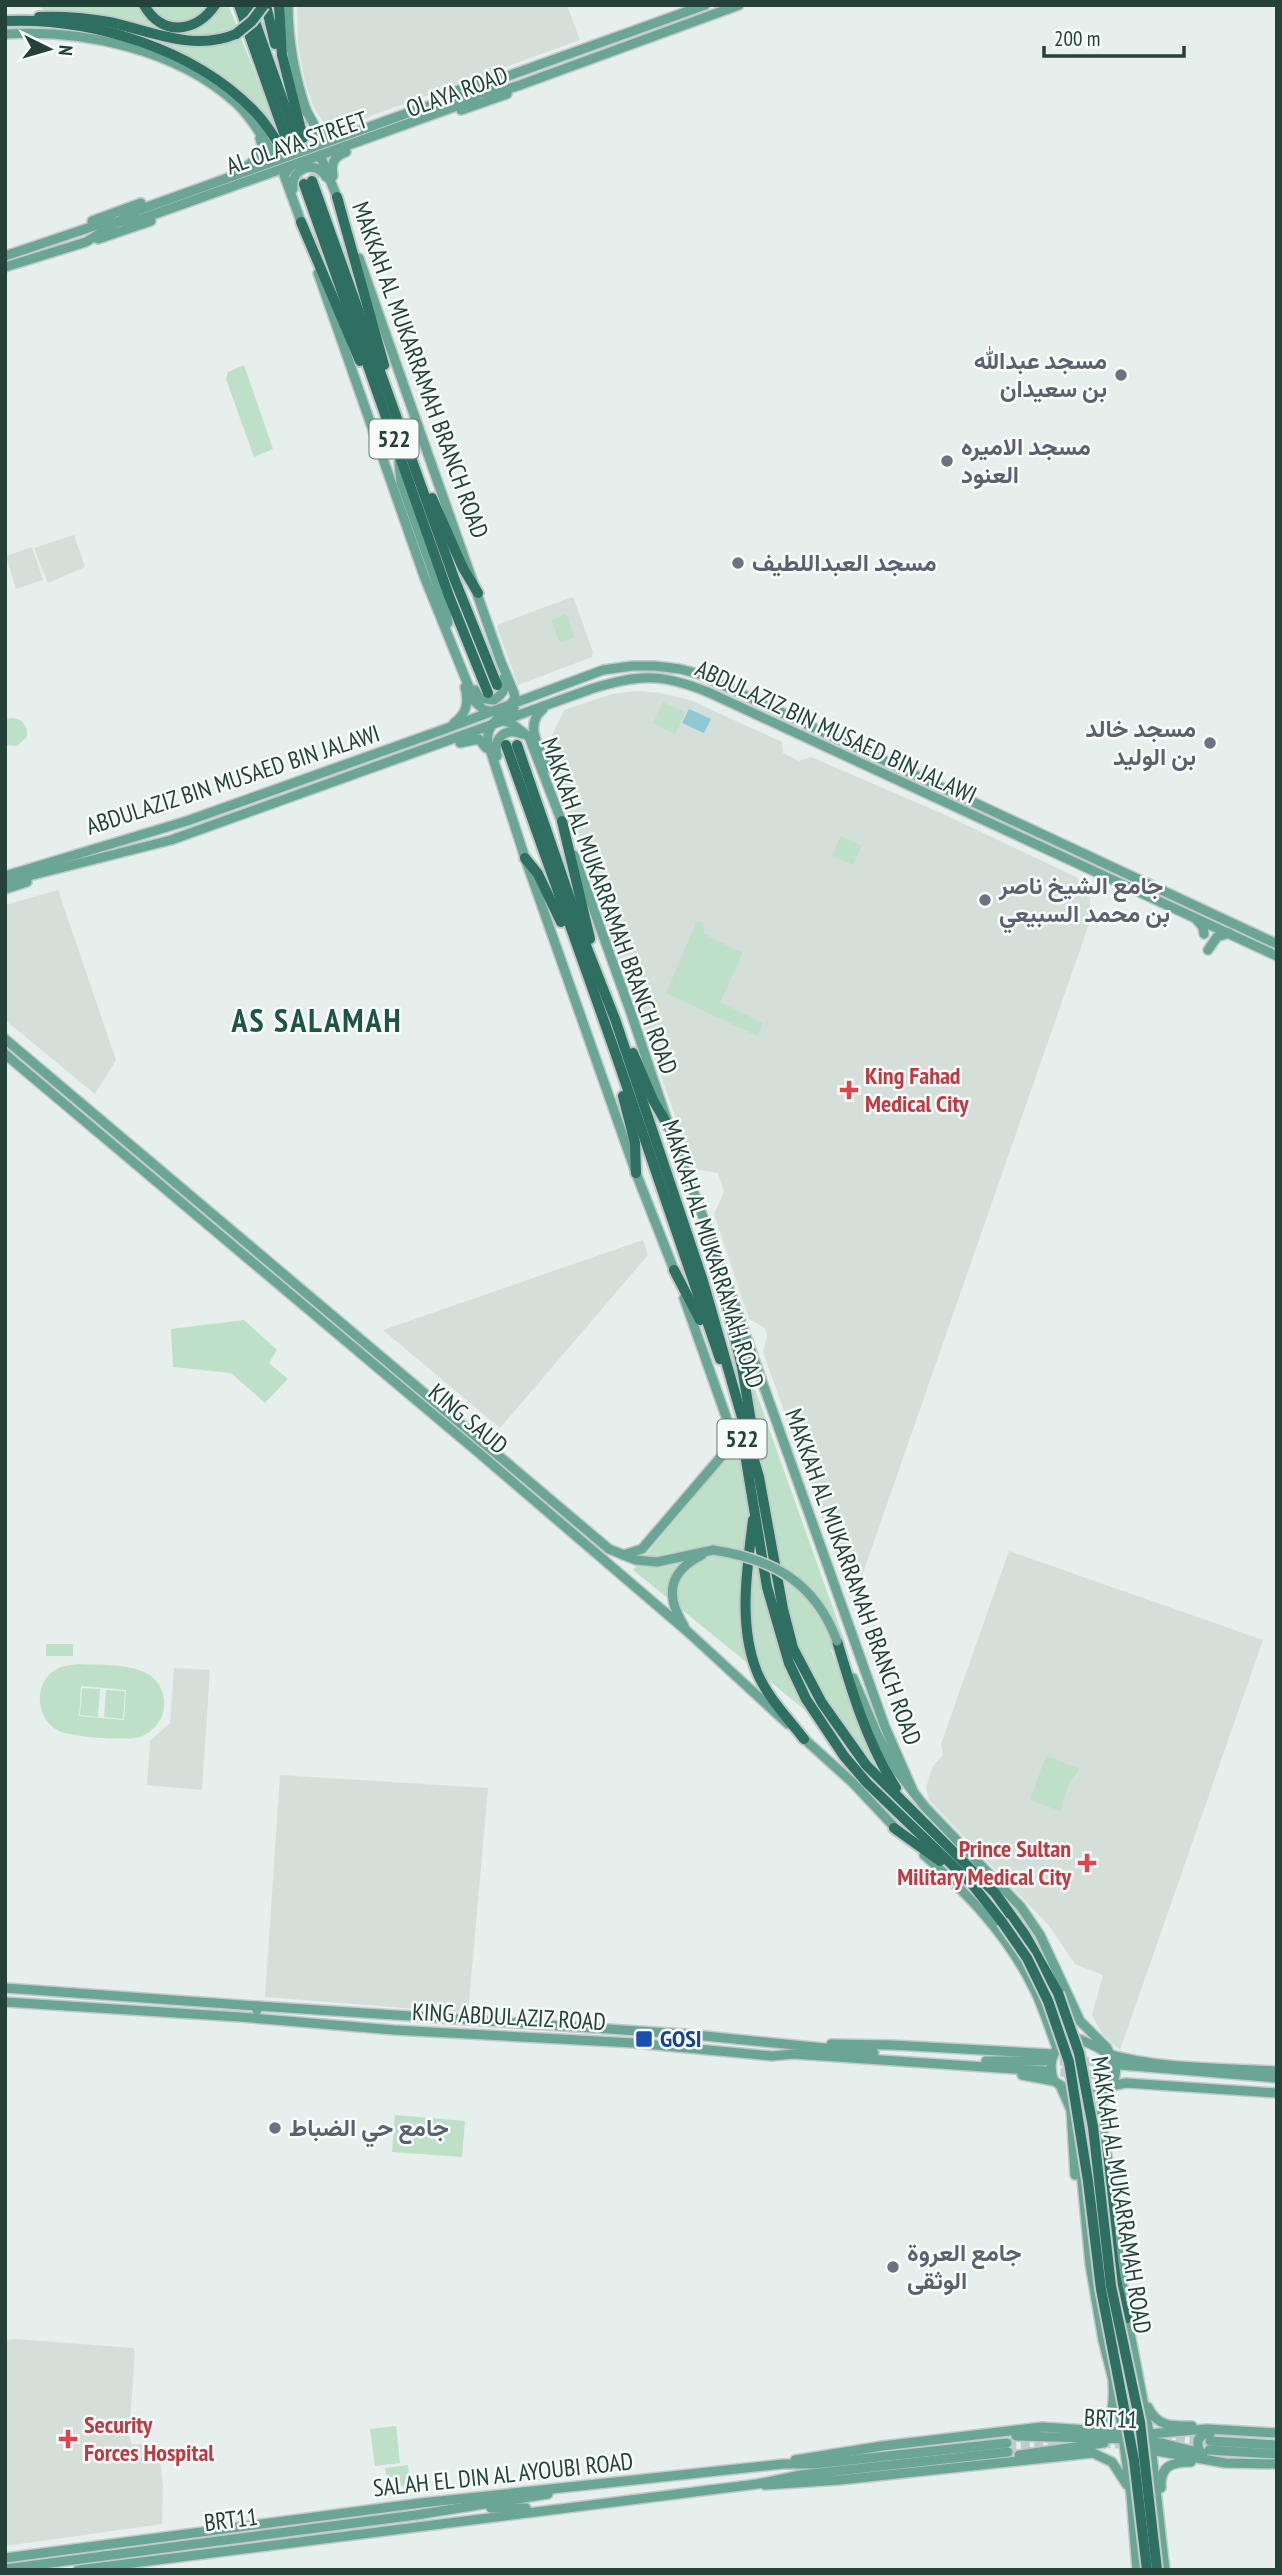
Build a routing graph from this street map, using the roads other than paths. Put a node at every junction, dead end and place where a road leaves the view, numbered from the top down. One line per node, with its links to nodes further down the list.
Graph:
1 (144, 5): 2 (highway)
2 (215, 5)
3 (232, 5): 15 (highway)
4 (239, 5): 15 (highway)
5 (249, 5): 20 (highway)
6 (265, 5): 11 (highway, bridge); 17 (highway)
7 (279, 5): 17 (highway)
8 (288, 5): 18 (main road)
9 (705, 5): 13 (main road, AL OLAYA STREET)
10 (739, 5): 14 (main road, AL OLAYA STREET)
11 (7, 21): 20 (highway)
12 (5, 34): 19 (main road)
13 (540, 65): 16 (main road, AL OLAYA STREET); 18 (main road)
14 (550, 74): 16 (main road, AL OLAYA STREET); 24 (main road, OLAYA ROAD)
15 (269, 88): 20 (highway)
16 (484, 91): 20 (main road, AL OLAYA STREET); 21 (main road, AL OLAYA STREET)
17 (291, 97): 20 (highway)
18 (305, 108): 20 (main road)
19 (249, 118): 20 (main road); 28 (main road)
20 (295, 150): 25 (main road, AL OLAYA STREET)
21 (318, 156): 22 (main road, AL OLAYA STREET); 24 (main road, MAKKAH AL MUKARRAMAH BRANCH ROAD)
22 (292, 165): 23 (main road, MAKKAH AL MUKARRAMAH BRANCH ROAD); 25 (main road, AL OLAYA STREET)
23 (305, 184): 26 (main road, MAKKAH AL MUKARRAMAH BRANCH ROAD); 27 (highway); 27 (highway); 29 (main road)
24 (337, 197): 26 (main road); 33 (highway); 35 (main road, MAKKAH AL MUKARRAMAH BRANCH ROAD)
25 (121, 221): 28 (main road, AL OLAYA STREET); 29 (main road, AL OLAYA STREET)
26 (301, 222): 32 (highway); 37 (main road, MAKKAH AL MUKARRAMAH BRANCH ROAD)
27 (328, 237): 32 (highway, 522); 33 (highway, 522)
28 (53, 238): 30 (main road, AL OLAYA STREET)
29 (86, 243): 31 (main road, AL OLAYA STREET)
30 (5, 256)
31 (5, 267)
32 (383, 410): 34 (highway, 522)
33 (401, 428): 34 (highway, 522); 35 (highway)
34 (397, 450): 36 (main road)
35 (478, 593): 39 (main road, MAKKAH AL MUKARRAMAH BRANCH ROAD)
36 (445, 607): 37 (main road); 39 (main road)
37 (451, 641): 38 (main road, MAKKAH AL MUKARRAMAH BRANCH ROAD)
38 (457, 654): 42 (main road, MAKKAH AL MUKARRAMAH BRANCH ROAD); 43 (main road)
39 (501, 662): 40 (main road); 42 (main road, MAKKAH AL MUKARRAMAH BRANCH ROAD)
40 (564, 685): 42 (main road); 58 (main road, ABDULAZIZ BIN MUSAED BIN JALAWI)
41 (547, 706): 42 (main road, ABDULAZIZ BIN MUSAED BIN JALAWI); 46 (main road); 55 (main road, ABDULAZIZ BIN MUSAED BIN JALAWI)
42 (499, 716): 43 (main road, ABDULAZIZ BIN MUSAED BIN JALAWI); 44 (main road, ABDULAZIZ BIN MUSAED BIN JALAWI); 45 (main road, MAKKAH AL MUKARRAMAH BRANCH ROAD); 46 (main road, MAKKAH AL MUKARRAMAH BRANCH ROAD)
43 (445, 729): 48 (main road, ABDULAZIZ BIN MUSAED BIN JALAWI)
44 (388, 763): 45 (main road); 49 (main road, ABDULAZIZ BIN MUSAED BIN JALAWI)
45 (505, 795): 46 (main road); 50 (main road, MAKKAH AL MUKARRAMAH BRANCH ROAD)
46 (553, 799): 47 (main road, MAKKAH AL MUKARRAMAH BRANCH ROAD)
47 (562, 821): 62 (highway); 67 (main road, MAKKAH AL MUKARRAMAH BRANCH ROAD)
48 (81, 851): 51 (main road); 52 (main road, ABDULAZIZ BIN MUSAED BIN JALAWI)
49 (126, 853): 53 (main road, ABDULAZIZ BIN MUSAED BIN JALAWI); 54 (main road)
50 (525, 858): 59 (highway); 68 (main road, MAKKAH AL MUKARRAMAH BRANCH ROAD)
51 (5, 869)
52 (5, 876)
53 (5, 882)
54 (5, 889)
55 (1197, 919): 56 (main road, ABDULAZIZ BIN MUSAED BIN JALAWI); 57 (main road)
56 (1229, 933): 60 (main road); 61 (main road, ABDULAZIZ BIN MUSAED BIN JALAWI)
57 (1204, 934)
58 (1277, 944)
59 (577, 948): 62 (highway, MAKKAH AL MUKARRAMAH ROAD / 522); 65 (highway, MAKKAH AL MUKARRAMAH ROAD / 522)
60 (1208, 950)
61 (1277, 956)
62 (597, 969): 63 (highway, MAKKAH AL MUKARRAMAH ROAD / 522)
63 (615, 1020): 67 (highway); 73 (highway, MAKKAH AL MUKARRAMAH ROAD / 522)
64 (5, 1040): 75 (main road, KING SAUD)
65 (615, 1052): 68 (highway); 71 (highway, MAKKAH AL MUKARRAMAH ROAD / 522)
66 (5, 1054): 76 (main road, KING SAUD)
67 (670, 1129): 69 (main road, MAKKAH AL MUKARRAMAH BRANCH ROAD)
68 (636, 1173): 70 (main road, MAKKAH AL MUKARRAMAH BRANCH ROAD)
69 (712, 1240): 73 (highway); 79 (main road, MAKKAH AL MUKARRAMAH BRANCH ROAD)
70 (674, 1270): 71 (highway); 75 (main road, MAKKAH AL MUKARRAMAH BRANCH ROAD)
71 (726, 1376): 72 (highway, MAKKAH AL MUKARRAMAH ROAD / 522)
72 (755, 1507): 78 (highway); 82 (highway, MAKKAH AL MUKARRAMAH ROAD / 522)
73 (766, 1517): 80 (highway, MAKKAH AL MUKARRAMAH ROAD / 522)
74 (713, 1550): 75 (main road, KING SAUD); 76 (main road); 77 (main road, bridge)
75 (623, 1555)
76 (690, 1633): 78 (main road, KING SAUD)
77 (837, 1642): 79 (main road); 80 (highway)
78 (804, 1739): 81 (main road, KING SAUD)
79 (914, 1793): 83 (main road)
80 (906, 1805): 101 (highway, MAKKAH AL MUKARRAMAH ROAD / 522, bridge)
81 (894, 1828): 82 (highway); 86 (main road)
82 (971, 1883): 100 (highway, MAKKAH AL MUKARRAMAH ROAD, bridge)
83 (1058, 1973): 86 (main road); 92 (main road)
84 (5, 1988): 87 (main road, KING ABDULAZIZ ROAD)
85 (5, 2002): 88 (main road, KING ABDULAZIZ ROAD)
86 (1040, 2003): 90 (main road)
87 (260, 2006): 88 (main road); 89 (main road, KING ABDULAZIZ ROAD)
88 (261, 2019): 91 (main road, KING ABDULAZIZ ROAD)
89 (772, 2042): 90 (main road); 91 (main road, KING ABDULAZIZ ROAD)
90 (1055, 2051): 92 (main road); 97 (main road)
91 (772, 2056): 97 (main road)
92 (1110, 2056): 94 (main road); 98 (main road)
93 (1121, 2065): 96 (main road)
94 (1277, 2071)
95 (1120, 2077): 99 (main road)
96 (1277, 2078)
97 (1057, 2083): 98 (main road); 102 (main road)
98 (1109, 2088): 99 (main road); 103 (main road)
99 (1277, 2090)
100 (1080, 2123): 102 (main road, bridge); 132 (highway, MAKKAH AL MUKARRAMAH ROAD, bridge)
101 (1093, 2127): 103 (highway, bridge); 133 (highway, MAKKAH AL MUKARRAMAH ROAD, bridge)
102 (1090, 2264): 104 (main road)
103 (1126, 2318): 105 (main road)
104 (1114, 2379): 106 (main road); 110 (main road)
105 (1144, 2400): 111 (main road); 112 (main road)
106 (1055, 2427): 107 (main road); 110 (main road)
107 (993, 2433): 109 (main road, BRT11); 119 (main road)
108 (1277, 2433): 112 (main road)
109 (1016, 2436): 110 (main road, BRT11); 115 (main road)
110 (1124, 2438): 111 (main road); 111 (main road); 115 (main road, BRT11); 123 (main road)
111 (1150, 2442): 112 (main road); 112 (main road, BRT11); 117 (main road); 127 (main road)
112 (1206, 2442): 113 (main road); 114 (main road); 118 (main road)
113 (1277, 2445)
114 (1277, 2454)
115 (1019, 2455): 116 (main road)
116 (1007, 2463): 121 (main road); 123 (main road)
117 (1225, 2463): 118 (main road); 127 (main road)
118 (1257, 2463): 120 (main road)
119 (783, 2464): 121 (main road, SALAH EL DIN AL AYOUBI ROAD); 122 (main road, SALAH EL DIN AL AYOUBI ROAD)
120 (1277, 2464)
121 (757, 2484): 125 (main road, SALAH EL DIN AL AYOUBI ROAD)
122 (559, 2488): 124 (main road, BRT11); 128 (main road, SALAH EL DIN AL AYOUBI ROAD)
123 (1131, 2495): 126 (main road)
124 (461, 2508): 125 (main road, BRT11); 129 (main road, BRT11)
125 (554, 2509): 130 (main road, SALAH EL DIN AL AYOUBI ROAD)
126 (1133, 2513): 127 (main road); 131 (main road)
127 (1160, 2521): 134 (main road)
128 (5, 2558)
129 (5, 2569)
130 (78, 2570)
131 (1137, 2570)
132 (1147, 2570)
133 (1157, 2570)
134 (1165, 2570)

